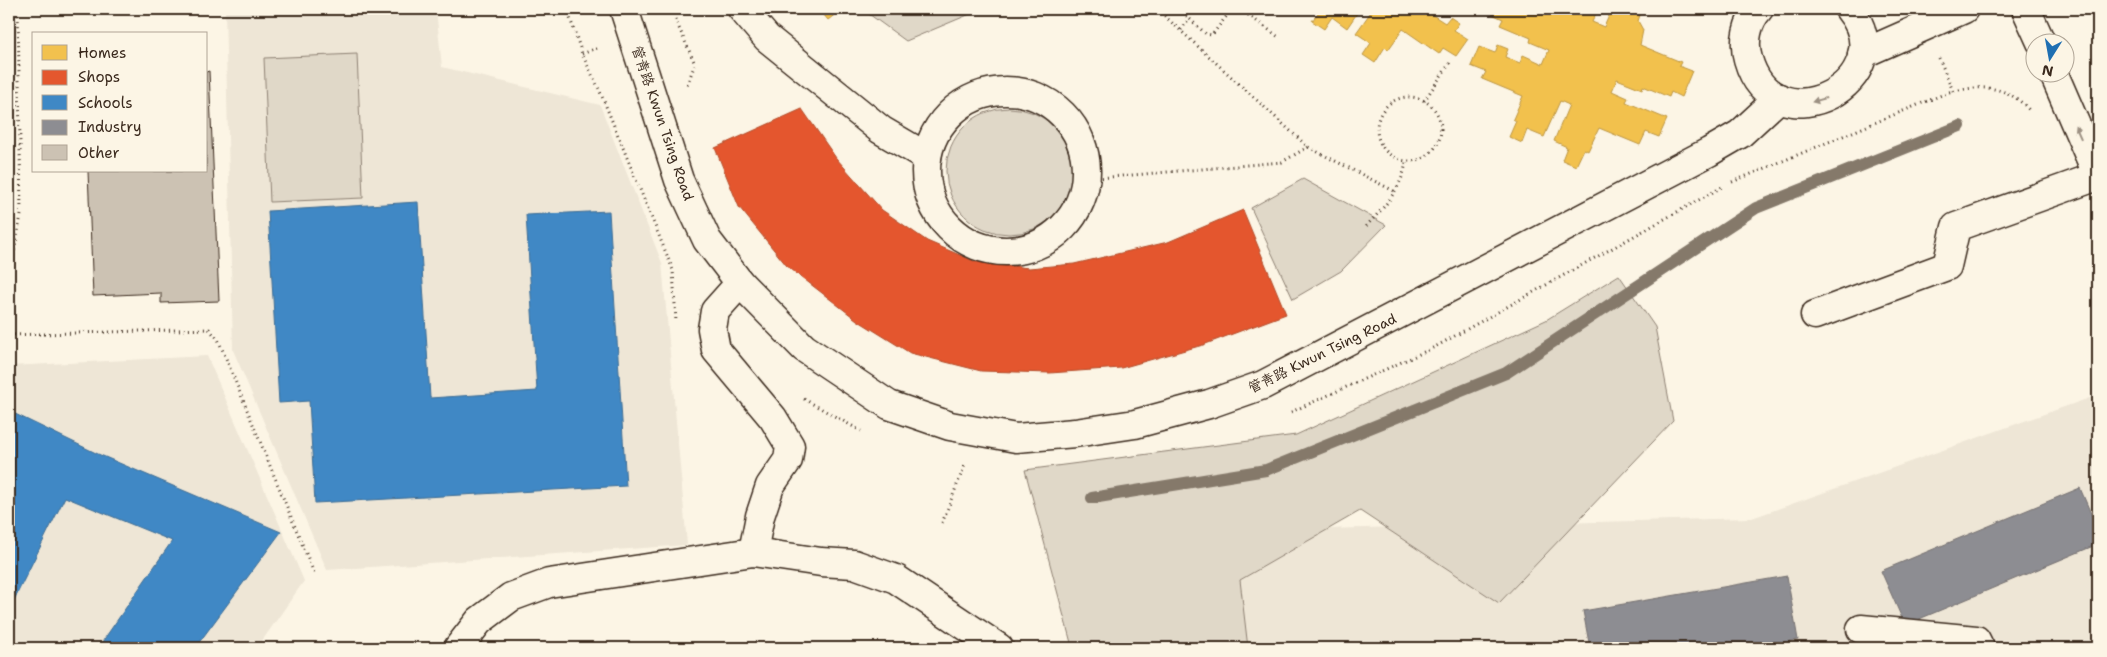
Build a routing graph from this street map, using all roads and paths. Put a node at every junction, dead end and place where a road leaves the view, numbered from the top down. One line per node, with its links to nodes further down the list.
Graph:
1 (18, 9): 31 (path)
2 (567, 9): 34 (path)
3 (624, 9): 32 (street, 管青路 Kwun Tsing Road)
4 (675, 9): 21 (path)
5 (742, 9): 25 (street)
6 (1157, 9): 15 (path)
7 (1179, 9): 14 (path)
8 (1232, 9): 14 (path)
9 (1240, 9): 17 (path)
10 (1759, 9): 22 (street)
11 (1848, 9): 18 (street)
12 (1964, 9): 18 (street)
13 (2026, 9): 16 (street)
14 (1188, 20): 15 (path)
15 (1180, 30): 24 (path)
16 (2036, 32)
17 (1280, 38)
18 (1862, 54): 22 (street, one-way to 22)
19 (1452, 60): 23 (path)
20 (2057, 82): 27 (street, one-way to 20)
21 (686, 88)
22 (1780, 98): 32 (street, 管青路 Kwun Tsing Road)
23 (1424, 101): 26 (path); 26 (path)
24 (1308, 147): 28 (path); 29 (path)
25 (926, 157): 28 (street); 28 (street)
26 (1406, 162): 29 (path)
27 (2098, 176): 33 (street)
28 (1087, 179)
29 (1394, 191): 30 (path)
30 (1366, 226)
31 (9, 280)
32 (740, 283): 38 (street)
33 (1816, 314)
34 (676, 330)
35 (9, 335): 39 (path)
36 (965, 465): 37 (path)
37 (942, 523)
38 (753, 552): 41 (street); 42 (street)
39 (314, 573)
40 (1861, 629): 43 (street)
41 (458, 648)
42 (999, 648)
43 (1980, 648)

